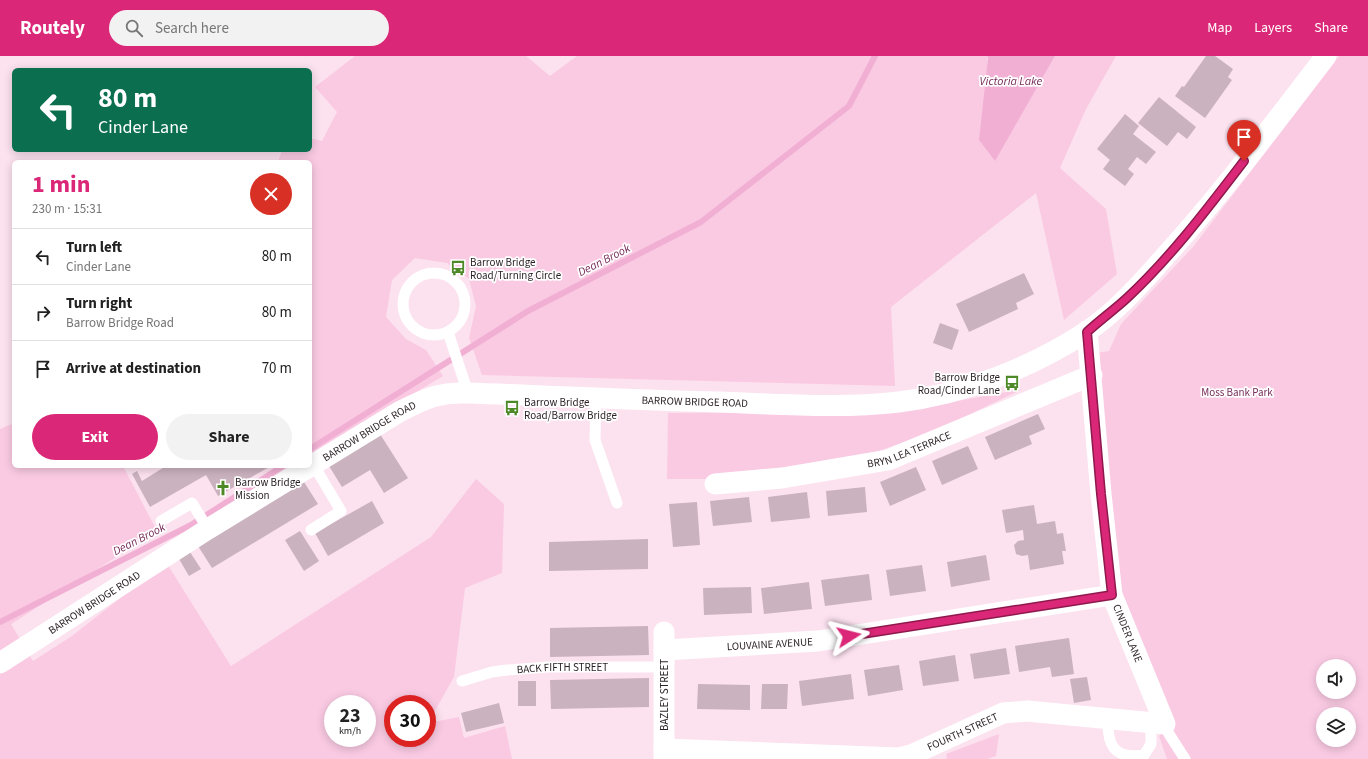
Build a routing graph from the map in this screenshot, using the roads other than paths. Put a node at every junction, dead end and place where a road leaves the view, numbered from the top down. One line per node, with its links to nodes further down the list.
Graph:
1 (1326, 56): 3 (street, BARROW BRIDGE ROAD)
2 (448, 332): 2 (lane); 5 (lane)
3 (1087, 332): 4 (street, CINDER LANE); 6 (street, BARROW BRIDGE ROAD)
4 (1092, 375): 9 (street, BRYN LEA TERRACE); 14 (street, CINDER LANE)
5 (465, 385): 6 (street, BARROW BRIDGE ROAD); 7 (street, BARROW BRIDGE ROAD)
6 (596, 398): 10 (lane)
7 (314, 464): 13 (lane)
8 (307, 468): 12 (street, BARROW BRIDGE ROAD)
9 (715, 484)
10 (616, 502)
11 (161, 521): 12 (lane)
12 (208, 529): 16 (street, BARROW BRIDGE ROAD)
13 (311, 530)
14 (1112, 595): 15 (street, LOUVAINE AVENUE); 19 (street, CINDER LANE)
15 (664, 649): 17 (lane, BACK FIFTH STREET); 20 (street, BAZLEY STREET)
16 (0, 663)
17 (462, 681)
18 (1108, 718): 19 (street, FOURTH STREET); 19 (lane); 22 (street, FOURTH STREET)
19 (1158, 723): 23 (lane, CINDER LANE)
20 (664, 754): 21 (street, FOURTH STREET)
21 (769, 756): 22 (street, FOURTH STREET)
22 (800, 757)
23 (1185, 759)

